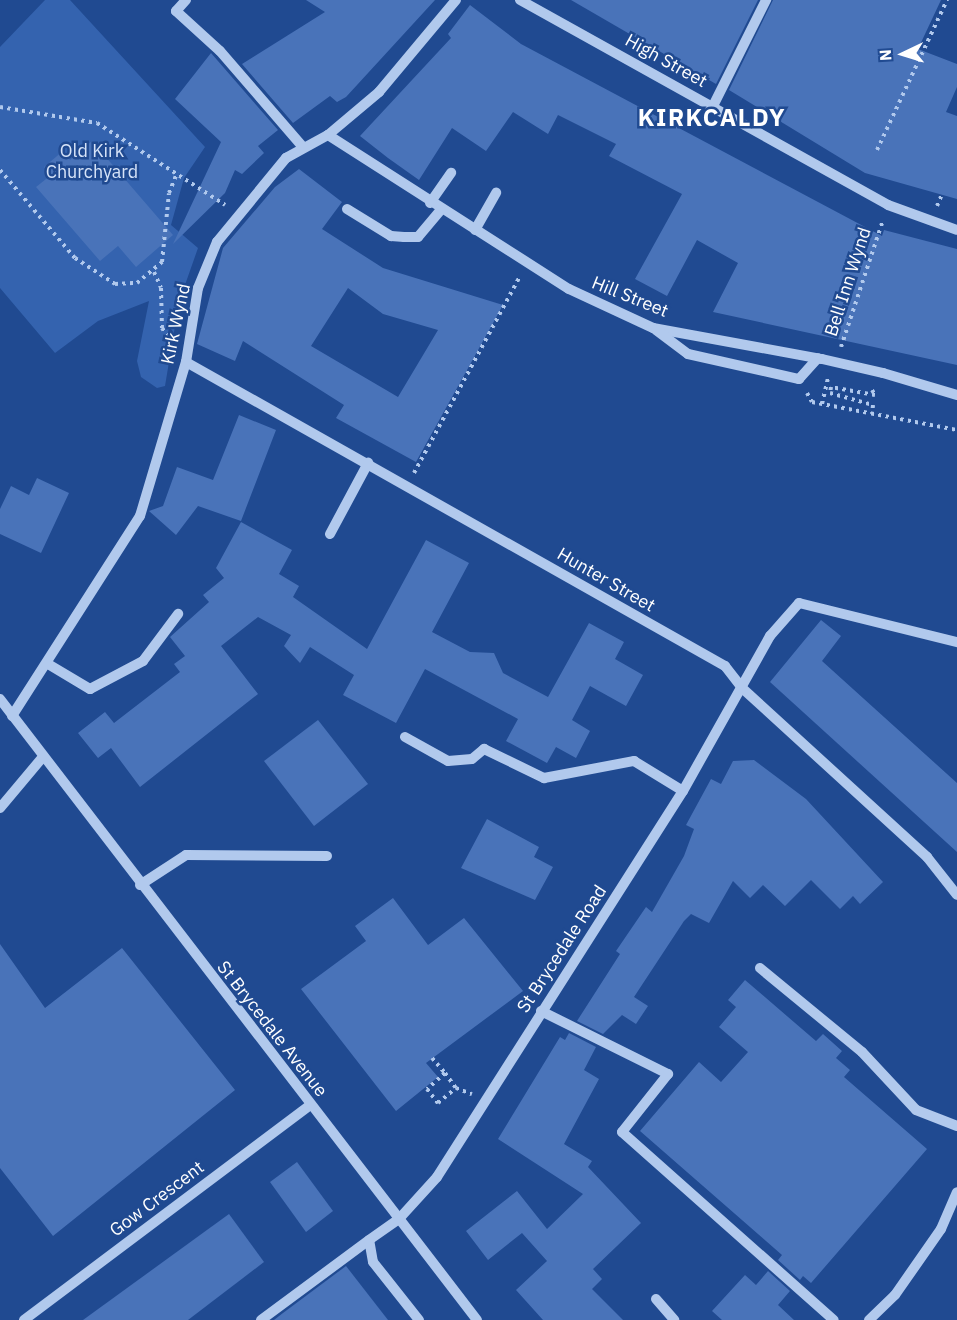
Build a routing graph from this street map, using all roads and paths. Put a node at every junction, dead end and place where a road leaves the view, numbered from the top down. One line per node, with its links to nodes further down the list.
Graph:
1 (186, 0): 9 (street)
2 (456, 0): 8 (street, Kirk Wynd)
3 (520, 0): 7 (street, High Street)
4 (766, 0): 7 (street)
5 (946, 0): 10 (path)
6 (0, 106): 12 (path)
7 (713, 106): 16 (street, High Street)
8 (328, 135): 9 (street, Kirk Wynd); 15 (street, Hill Street)
9 (303, 147): 19 (street, Kirk Wynd)
10 (877, 150)
11 (0, 170): 23 (path)
12 (177, 173): 19 (path); 23 (path)
13 (451, 173): 15 (street)
14 (496, 193): 20 (street)
15 (430, 203): 18 (street, Hill Street)
16 (888, 205): 21 (street, High Street); 26 (path, Bell Inn Wynd)
17 (347, 209): 18 (street)
18 (441, 210): 20 (street, Hill Street)
19 (238, 214): 28 (street, Kirk Wynd)
20 (475, 230): 22 (street, Hill Street)
21 (957, 230)
22 (527, 262): 24 (street, Hill Street); 36 (path)
23 (154, 272): 25 (path)
24 (653, 328): 27 (street, Hill Street); 29 (street)
25 (173, 343)
26 (840, 353)
27 (824, 361): 29 (street); 31 (street, Hill Street, bridge); 32 (path)
28 (186, 362): 35 (street, Hunter Street); 40 (street, Kirk Wynd)
29 (799, 379): 32 (path)
30 (838, 383): 33 (path)
31 (957, 395)
32 (822, 404): 33 (path)
33 (872, 414): 34 (path)
34 (957, 430)
35 (368, 463): 36 (street, Hunter Street); 37 (street)
36 (408, 484): 41 (street, Hunter Street)
37 (330, 534)
38 (178, 614): 40 (street)
39 (957, 642): 41 (street, St Brycedale Road)
40 (48, 664): 43 (street, Kirk Wynd)
41 (742, 688): 46 (street, St Brycedale Road); 50 (street, Hunter Street)
42 (0, 699): 43 (street, St Brycedale Avenue)
43 (12, 716): 45 (street, St Brycedale Avenue)
44 (405, 737): 46 (street)
45 (42, 758): 47 (street); 49 (street, St Brycedale Avenue)
46 (683, 791): 52 (street, St Brycedale Road)
47 (0, 808)
48 (327, 856): 49 (street)
49 (140, 885): 57 (street, St Brycedale Avenue)
50 (957, 895)
51 (760, 968): 58 (street)
52 (541, 1011): 56 (street, St Brycedale Road); 68 (street)
53 (432, 1058): 54 (path)
54 (445, 1073): 55 (path); 55 (path)
55 (456, 1088): 56 (path)
56 (486, 1099): 60 (street, St Brycedale Road)
57 (310, 1105): 60 (street, St Brycedale Avenue); 63 (street, Gow Crescent)
58 (957, 1126)
59 (957, 1192): 69 (street)
60 (398, 1220): 61 (street, St Brycedale Road); 66 (street, St Brycedale Avenue)
61 (369, 1240): 64 (street, St Brycedale Road); 65 (street)
62 (656, 1299): 67 (street)
63 (24, 1320)
64 (261, 1320)
65 (419, 1320)
66 (477, 1320)
67 (675, 1320)
68 (834, 1320)
69 (869, 1320)

